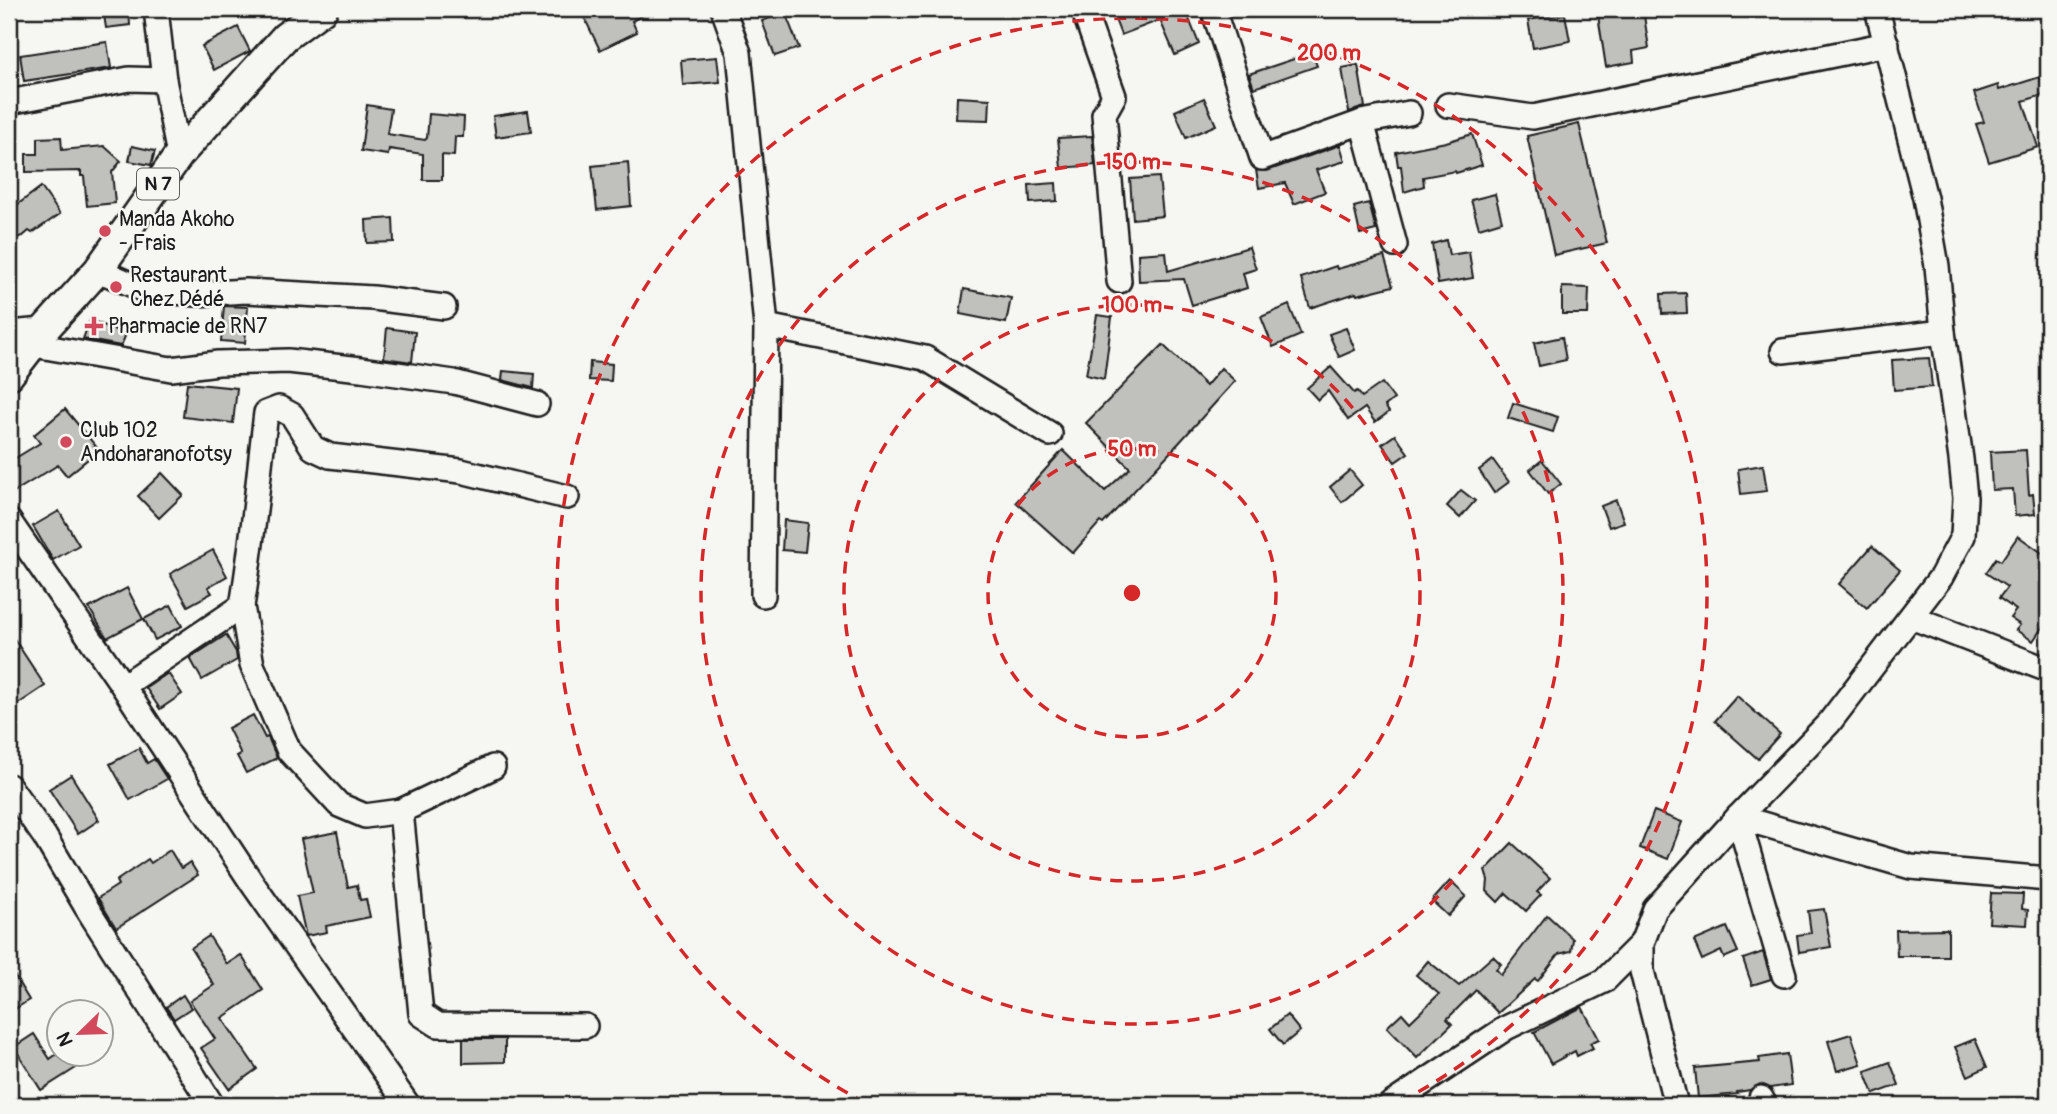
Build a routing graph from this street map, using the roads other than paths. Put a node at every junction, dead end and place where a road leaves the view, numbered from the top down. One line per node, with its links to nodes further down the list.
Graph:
1 (156, 9): 8 (street)
2 (323, 9): 13 (main road, N 7)
3 (723, 9): 18 (street)
4 (1083, 9): 16 (street)
5 (1213, 9): 12 (street)
6 (1877, 9): 7 (street)
7 (1887, 44): 10 (street); 19 (street)
8 (164, 79): 9 (street); 13 (street)
9 (9, 102)
10 (1448, 105)
11 (1409, 114): 12 (street)
12 (1362, 122): 14 (street)
13 (179, 155): 15 (main road, N 7)
14 (1395, 245)
15 (99, 270): 17 (street); 20 (main road, N 7)
16 (1119, 281)
17 (444, 307)
18 (766, 326): 24 (street); 27 (street)
19 (1943, 332): 21 (street); 29 (street)
20 (29, 336): 22 (main road, N 7); 23 (street)
21 (1783, 351)
22 (9, 375)
23 (537, 404)
24 (1050, 434)
25 (567, 497): 28 (street)
26 (9, 521): 31 (street)
27 (763, 595)
28 (242, 606): 31 (street); 34 (street)
29 (1911, 617): 30 (street); 35 (street)
30 (2048, 670)
31 (123, 686): 41 (street)
32 (494, 768): 34 (street)
33 (9, 786): 40 (street)
34 (401, 811): 39 (street)
35 (1738, 817): 36 (street); 37 (street); 38 (street)
36 (2048, 879)
37 (1642, 943): 42 (street); 43 (street)
38 (1784, 975)
39 (585, 1026)
40 (212, 1105)
41 (408, 1105)
42 (1390, 1105)
43 (1676, 1105)

